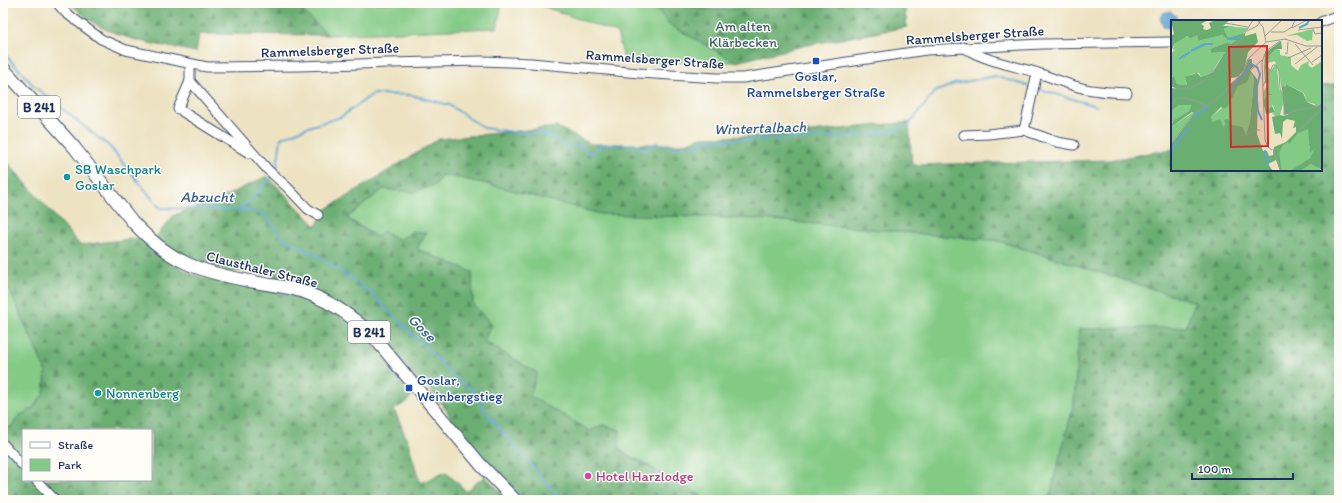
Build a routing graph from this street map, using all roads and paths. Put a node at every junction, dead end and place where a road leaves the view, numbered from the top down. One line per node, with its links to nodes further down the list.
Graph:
1 (57, 3): 6 (street, Rammelsberger Straße)
2 (1339, 15): 3 (street)
3 (1322, 22)
4 (1171, 42): 5 (street, Rammelsberger Straße)
5 (964, 47): 6 (street, Rammelsberger Straße); 8 (street)
6 (190, 64): 9 (street)
7 (3, 68): 20 (main road, Clausthaler Straße / B 241)
8 (1037, 73): 10 (street); 11 (street)
9 (190, 81): 14 (street); 14 (street)
10 (1127, 93)
11 (1024, 130): 12 (street); 13 (street)
12 (964, 135)
13 (1074, 145)
14 (259, 159): 15 (street)
15 (318, 215)
16 (3, 444): 17 (street)
17 (22, 465)
18 (37, 481): 19 (street)
19 (55, 500)
20 (515, 500)

